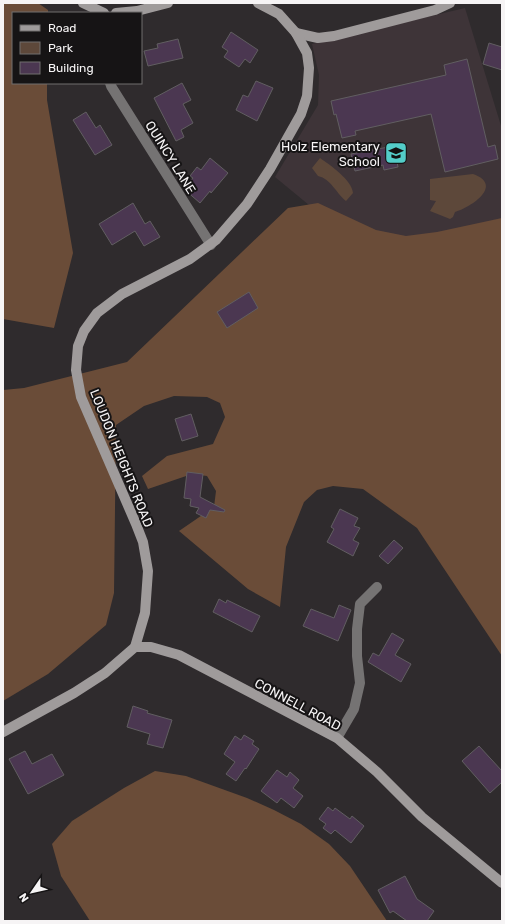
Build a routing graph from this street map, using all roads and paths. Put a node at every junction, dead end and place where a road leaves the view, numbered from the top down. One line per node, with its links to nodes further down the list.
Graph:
1 (84, 3): 5 (street)
2 (168, 3): 6 (street)
3 (258, 3): 7 (street, LOUDON HEIGHTS ROAD)
4 (450, 3): 7 (street)
5 (102, 12)
6 (126, 12)
7 (296, 33): 9 (street, LOUDON HEIGHTS ROAD)
8 (110, 84): 9 (street, QUINCY LANE)
9 (211, 245): 11 (street, LOUDON HEIGHTS ROAD)
10 (377, 587): 13 (street)
11 (135, 647): 12 (street); 13 (street, CONNELL ROAD)
12 (3, 732)
13 (337, 738): 14 (street, CONNELL ROAD)
14 (502, 883)

